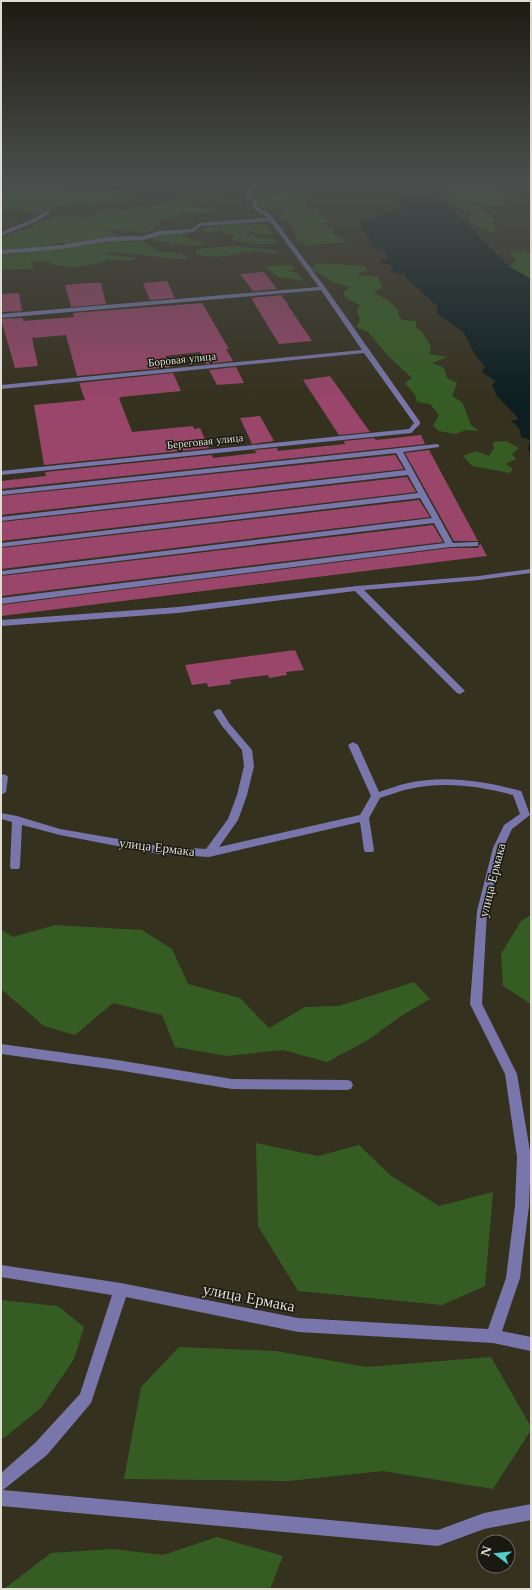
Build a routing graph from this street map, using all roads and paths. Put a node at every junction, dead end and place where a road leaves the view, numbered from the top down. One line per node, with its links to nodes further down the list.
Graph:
1 (298, 254): 2 (street)
2 (323, 288): 3 (street); 4 (street)
3 (1, 316)
4 (366, 351): 5 (street, Боровая улица); 9 (street, Береговая улица)
5 (1, 387)
6 (437, 446): 7 (street)
7 (398, 450): 8 (street); 10 (street)
8 (411, 472): 11 (street); 12 (street)
9 (1, 473)
10 (1, 493)
11 (423, 495): 13 (street); 14 (street)
12 (1, 519)
13 (436, 520): 16 (street); 18 (street)
14 (1, 544)
15 (475, 544): 16 (street)
16 (450, 545): 20 (street)
17 (531, 571): 19 (street)
18 (1, 573)
19 (357, 588): 21 (street); 22 (street)
20 (1, 601)
21 (1, 623)
22 (460, 691)
23 (218, 712): 33 (street)
24 (353, 745): 27 (street)
25 (3, 777): 26 (street)
26 (1, 792)
27 (376, 796): 28 (street, улица Ермака); 30 (street)
28 (528, 815): 37 (street, улица Ермака)
29 (1, 816): 31 (street, улица Ермака)
30 (364, 818): 32 (street); 33 (street, улица Ермака)
31 (17, 820): 33 (street, улица Ермака); 34 (street)
32 (369, 850)
33 (209, 853)
34 (15, 866)
35 (1, 1049): 36 (street)
36 (347, 1085)
37 (528, 1157): 40 (street, улица Ермака)
38 (1, 1271): 39 (street, улица Ермака)
39 (121, 1290): 40 (street, улица Ермака); 42 (street)
40 (493, 1336): 41 (street, улица Ермака)
41 (531, 1344)
42 (1, 1483)
43 (1, 1498): 44 (street)
44 (531, 1512)

